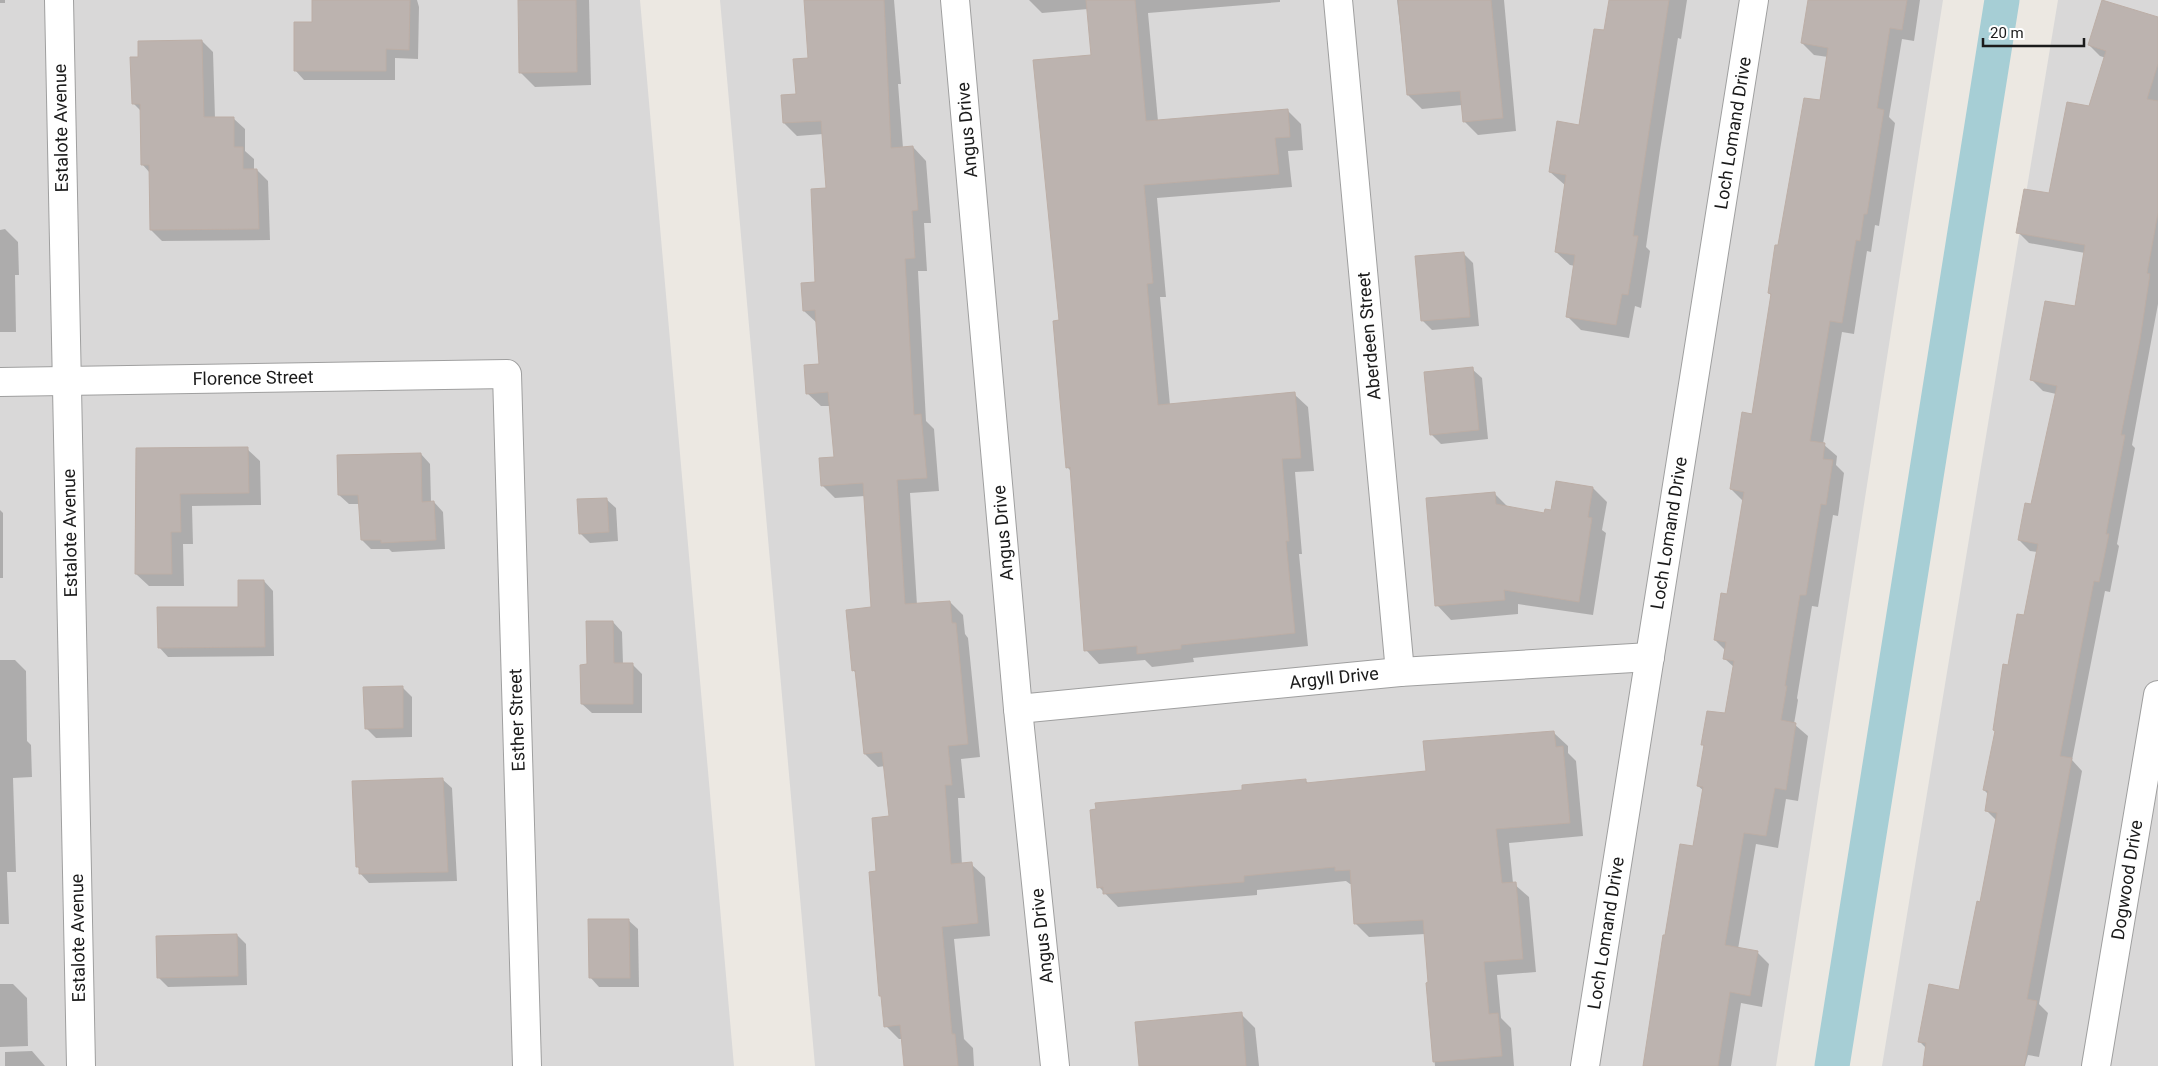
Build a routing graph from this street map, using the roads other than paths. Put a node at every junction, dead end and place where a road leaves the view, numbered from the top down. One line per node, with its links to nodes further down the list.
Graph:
1 (59, 0): 6 (street, Estalote Avenue)
2 (955, 0): 11 (street, Angus Drive)
3 (1338, 0): 9 (street, Aberdeen Street)
4 (1754, 0): 8 (street, Loch Lomand Drive)
5 (507, 374): 6 (street, Florence Street); 13 (street, Esther Street)
6 (67, 380): 7 (street, Florence Street); 12 (street, Estalote Avenue)
7 (0, 382)
8 (1650, 657): 9 (street, Argyll Drive); 15 (street, Loch Lomand Drive)
9 (1400, 672): 11 (street, Argyll Drive)
10 (2158, 695): 16 (street, Dogwood Drive)
11 (1018, 709): 14 (street, Angus Drive)
12 (81, 1066)
13 (527, 1066)
14 (1055, 1066)
15 (1585, 1066)
16 (2096, 1066)

